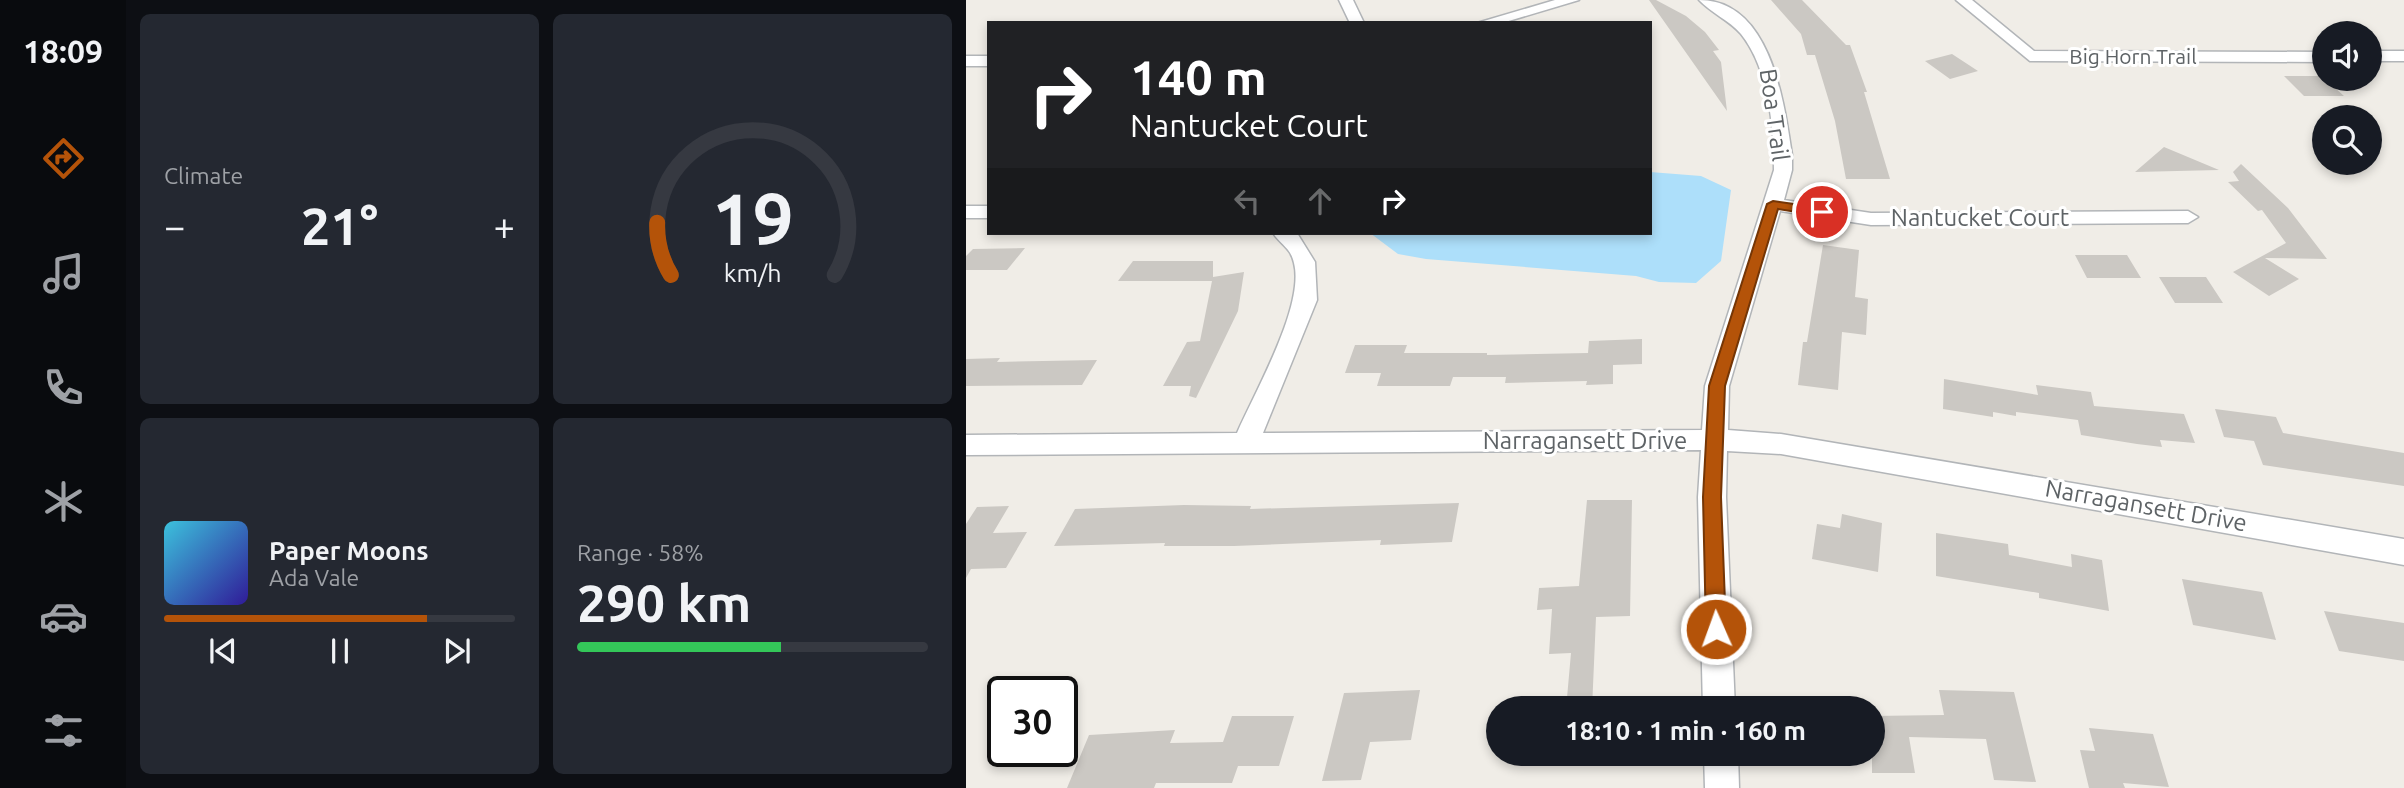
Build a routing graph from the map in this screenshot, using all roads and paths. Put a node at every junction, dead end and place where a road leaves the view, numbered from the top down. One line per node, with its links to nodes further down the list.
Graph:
1 (1346, 0): 5 (street)
2 (1572, 0): 6 (street)
3 (1706, 0): 12 (street, Boa Trail)
4 (1963, 0): 9 (street, Big Horn Trail)
5 (1356, 21)
6 (1492, 21)
7 (2382, 56): 8 (street)
8 (2404, 56)
9 (2312, 57)
10 (966, 61): 11 (street)
11 (987, 61)
12 (1773, 204): 15 (street, Nantucket Court); 17 (street, Boa Trail)
13 (966, 212): 14 (street)
14 (987, 212)
15 (2188, 217)
16 (1287, 235): 18 (street)
17 (1714, 440): 18 (street, Narragansett Drive); 20 (street, Narragansett Drive); 21 (street, Boa Trail)
18 (1245, 443): 19 (street, Narragansett Drive)
19 (966, 445)
20 (2404, 552)
21 (1719, 696)
22 (1721, 766): 23 (street)
23 (1722, 788)

